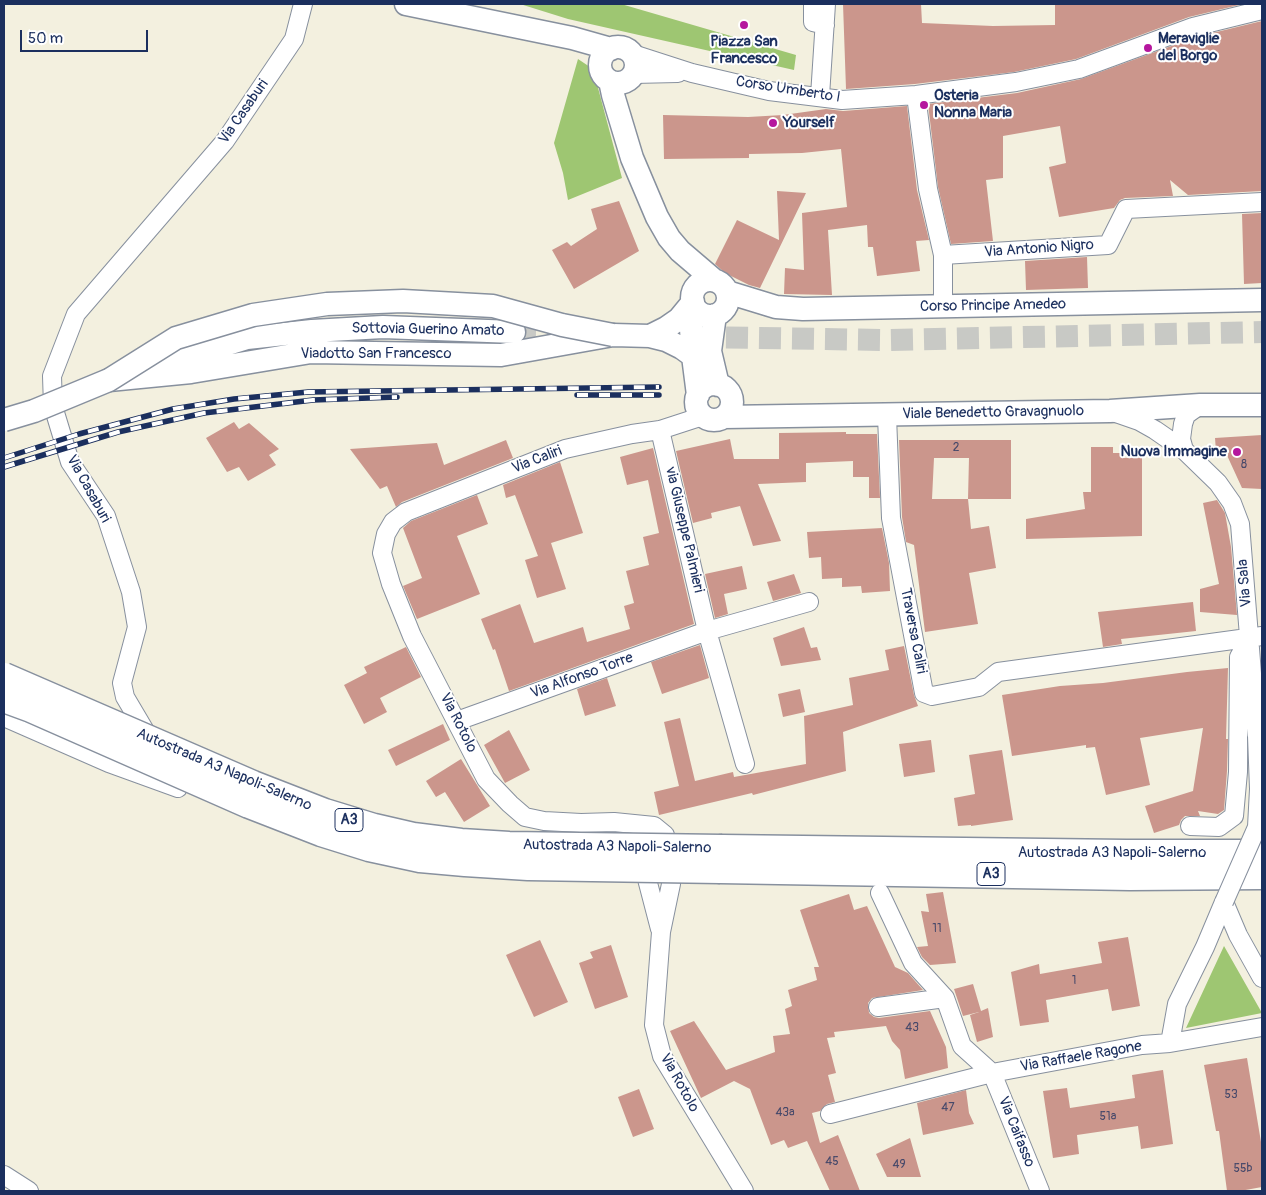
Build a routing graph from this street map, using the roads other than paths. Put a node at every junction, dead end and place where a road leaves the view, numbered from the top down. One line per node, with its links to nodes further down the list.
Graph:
1 (302, 4): 38 (street, Via Casaburi)
2 (812, 4): 6 (street)
3 (826, 4): 6 (street)
4 (416, 5): 7 (main road)
5 (1262, 10): 8 (street, Corso Umberto I)
6 (825, 25): 9 (street)
7 (619, 67): 9 (street, Corso Umberto I); 11 (main road, Corso Principe Amedeo)
8 (916, 95): 9 (street, Corso Umberto I); 12 (street)
9 (820, 96)
10 (1262, 202): 12 (street, Via Antonio Nigro)
11 (680, 251): 13 (main road, Corso Principe Amedeo); 14 (main road, Corso Principe Amedeo)
12 (943, 255): 16 (street)
13 (720, 286): 14 (main road); 16 (main road, Corso Principe Amedeo); 17 (main road)
14 (694, 296): 17 (main road); 20 (main road); 21 (main road)
15 (1262, 300): 16 (main road, Corso Principe Amedeo)
16 (943, 307)
17 (715, 315): 23 (main road)
18 (514, 332): 22 (main road, Sottovia Guerino Amato)
19 (614, 335): 20 (main road, Viadotto San Francesco); 22 (main road, Viadotto San Francesco, bridge); 22 (main road, Viadotto San Francesco, bridge)
20 (650, 336): 21 (main road, Viadotto San Francesco)
21 (693, 356): 26 (main road)
22 (109, 380): 29 (main road, Viadotto San Francesco, bridge)
23 (718, 385): 26 (main road, Via Caliri); 26 (main road)
24 (1200, 405): 25 (main road, Viale Benedetto Gravagnuolo); 27 (main road, Viale Benedetto Gravagnuolo); 31 (street)
25 (1262, 405)
26 (708, 409): 28 (main road, Viale Benedetto Gravagnuolo); 30 (street, Via Caliri)
27 (1110, 411): 28 (main road, Viale Benedetto Gravagnuolo); 31 (street, Via Sala)
28 (887, 416): 35 (street, Traversa Caliri)
29 (4, 420)
30 (660, 430): 32 (street, Via Caliri); 34 (street, via Giuseppe Palmieri)
31 (1184, 450): 35 (street, Via Sala)
32 (386, 534): 39 (street, Via Rotolo)
33 (809, 602): 34 (street)
34 (707, 631): 39 (street, Via Alfonso Torre); 40 (street)
35 (1256, 637): 42 (street); 47 (street, Via Sala, bridge)
36 (4, 676): 44 (highway, Autostrada A3 Napoli-Salerno / A3, bridge)
37 (4, 699): 44 (highway, Autostrada A3 Napoli-Salerno / A3, bridge)
38 (4, 717)
39 (457, 721): 41 (street, Via Rotolo)
40 (745, 764)
41 (614, 822): 48 (street, Via Rotolo); 48 (street, Via Rotolo)
42 (1190, 826)
43 (1262, 853): 44 (highway, Autostrada A3 Napoli-Salerno / A3)
44 (721, 859): 45 (highway, Autostrada A3 Napoli-Salerno / A3)
45 (1262, 876)
46 (880, 893): 50 (street)
47 (1224, 902): 49 (street); 51 (street)
48 (661, 932): 60 (street, Via Rotolo)
49 (1262, 978)
50 (944, 998): 52 (street); 56 (street)
51 (1177, 1004): 54 (street); 55 (street)
52 (878, 1008)
53 (1262, 1027): 54 (street, Via Raffaele Ragone)
54 (1170, 1043): 55 (street, Via Raffaele Ragone)
55 (1142, 1045): 56 (street, Via Raffaele Ragone)
56 (992, 1073): 57 (street, Via Raffaele Ragone); 61 (street, Via Caifasso)
57 (830, 1114)
58 (4, 1175): 59 (street)
59 (29, 1191)
60 (744, 1191)
61 (1040, 1191)

